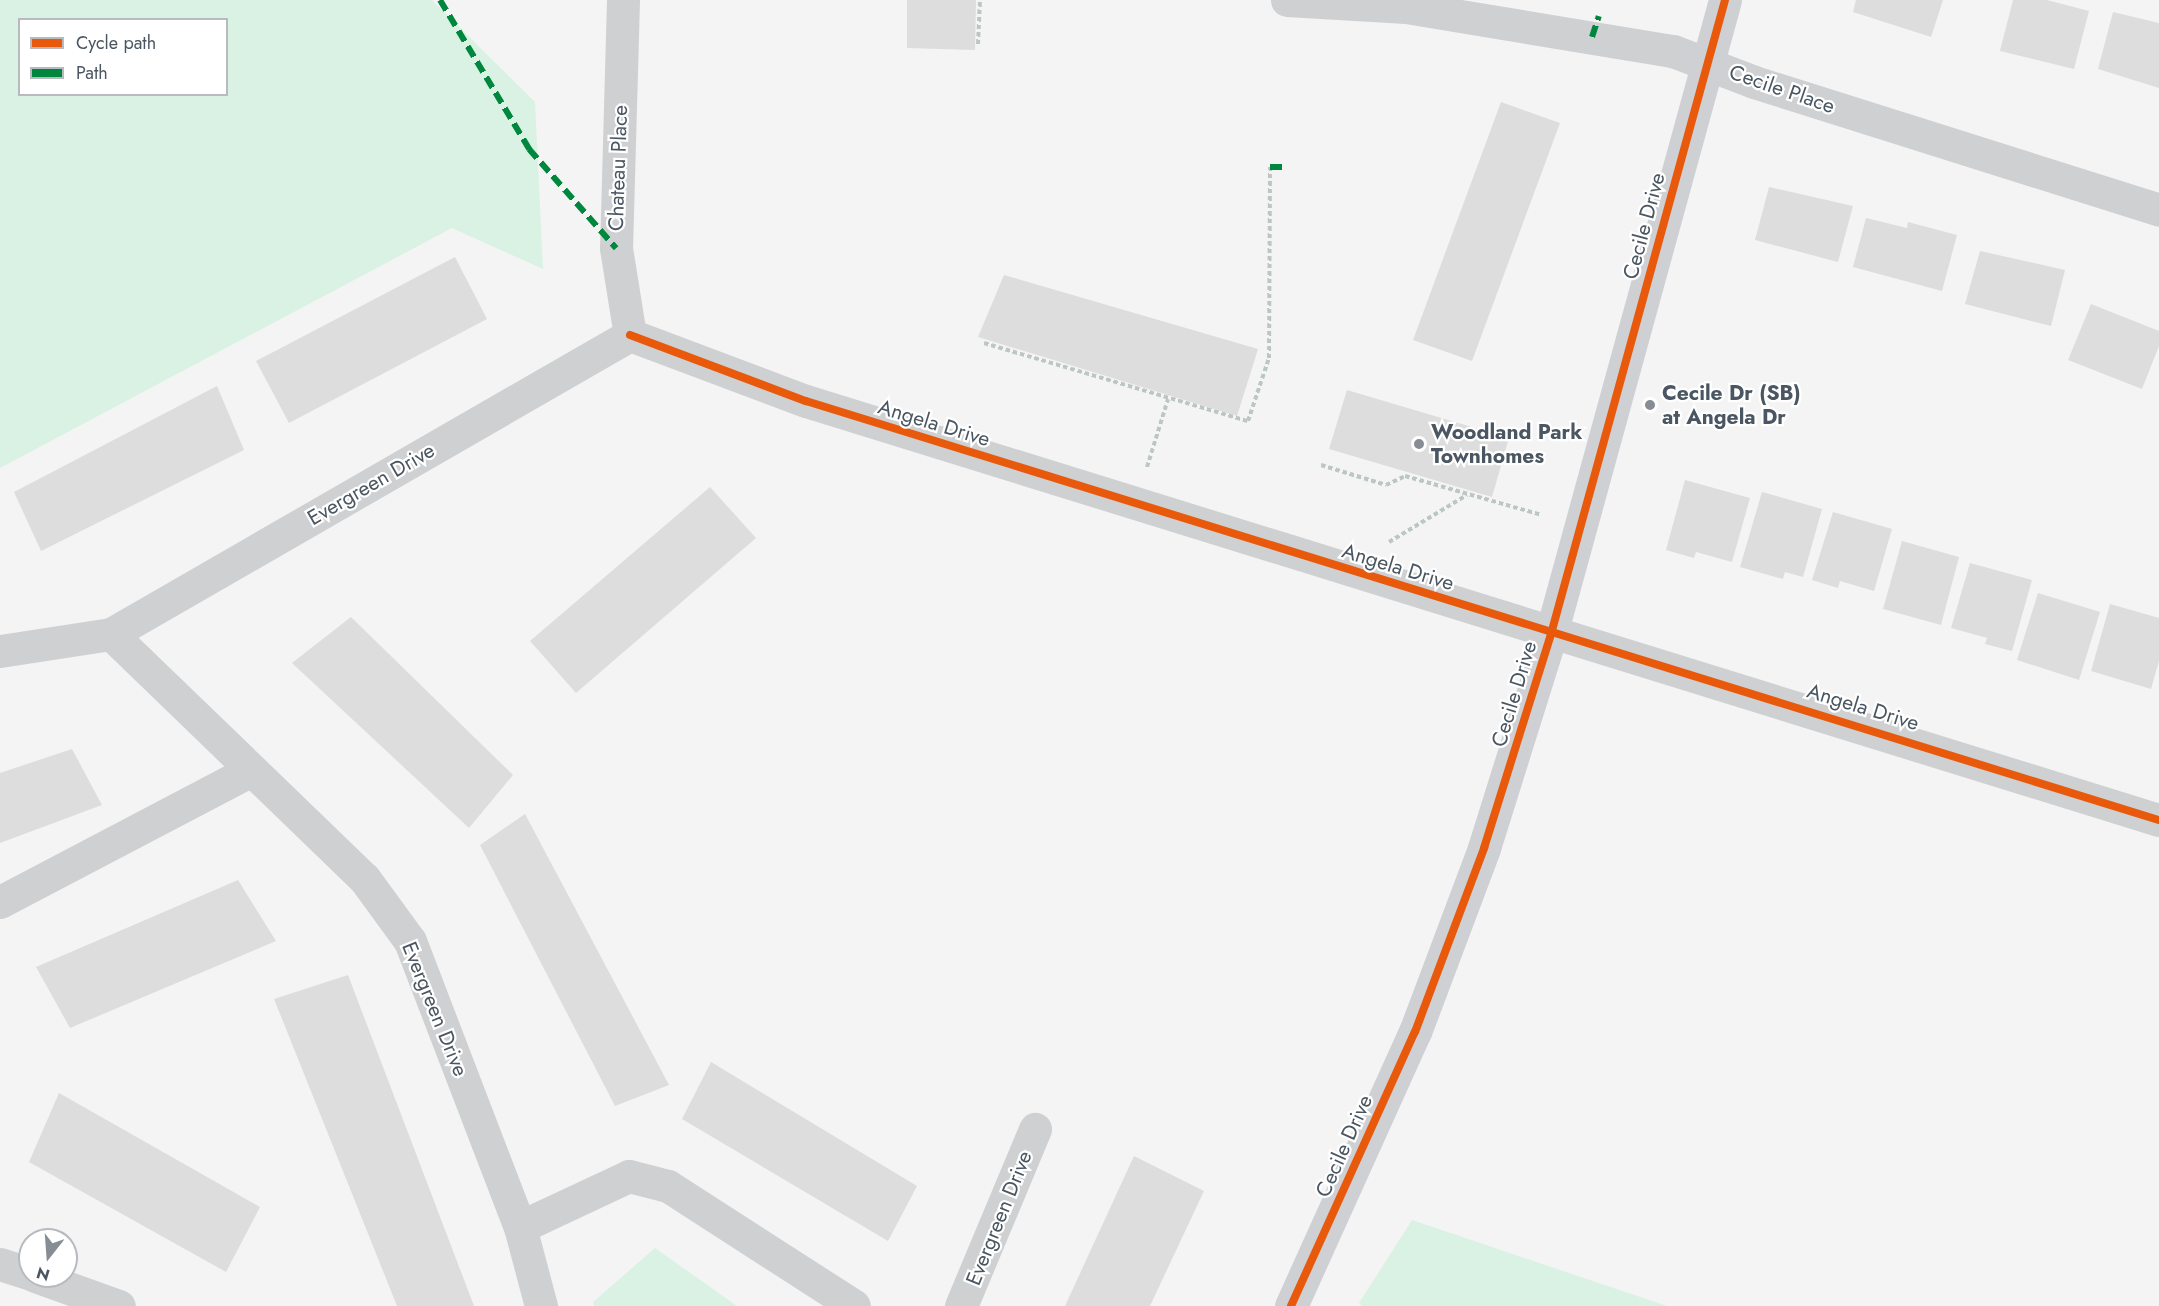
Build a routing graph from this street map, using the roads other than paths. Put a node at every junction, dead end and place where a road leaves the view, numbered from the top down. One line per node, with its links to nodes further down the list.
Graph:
1 (623, 0): 6 (street, Chateau Place)
2 (1287, 0): 4 (street, Cecile Place)
3 (1725, 0): 4 (street, Cecile Drive)
4 (1707, 62): 5 (street, Cecile Place); 8 (street, Cecile Drive)
5 (2159, 210)
6 (630, 335): 7 (street, Evergreen Drive); 8 (street, Angela Drive)
7 (111, 634): 9 (street, Evergreen Drive); 10 (street, Evergreen Drive)
8 (1551, 634): 11 (street, Angela Drive); 22 (street, Cecile Drive)
9 (0, 651)
10 (249, 771): 12 (street); 14 (street, Evergreen Drive)
11 (2159, 820)
12 (0, 902)
13 (1035, 1129): 21 (street, Evergreen Drive)
14 (520, 1227): 19 (street, Evergreen Drive); 20 (street)
15 (0, 1264): 16 (street)
16 (18, 1270)
17 (69, 1288): 18 (street)
18 (119, 1306)
19 (541, 1306)
20 (854, 1306)
21 (961, 1306)
22 (1291, 1306)

